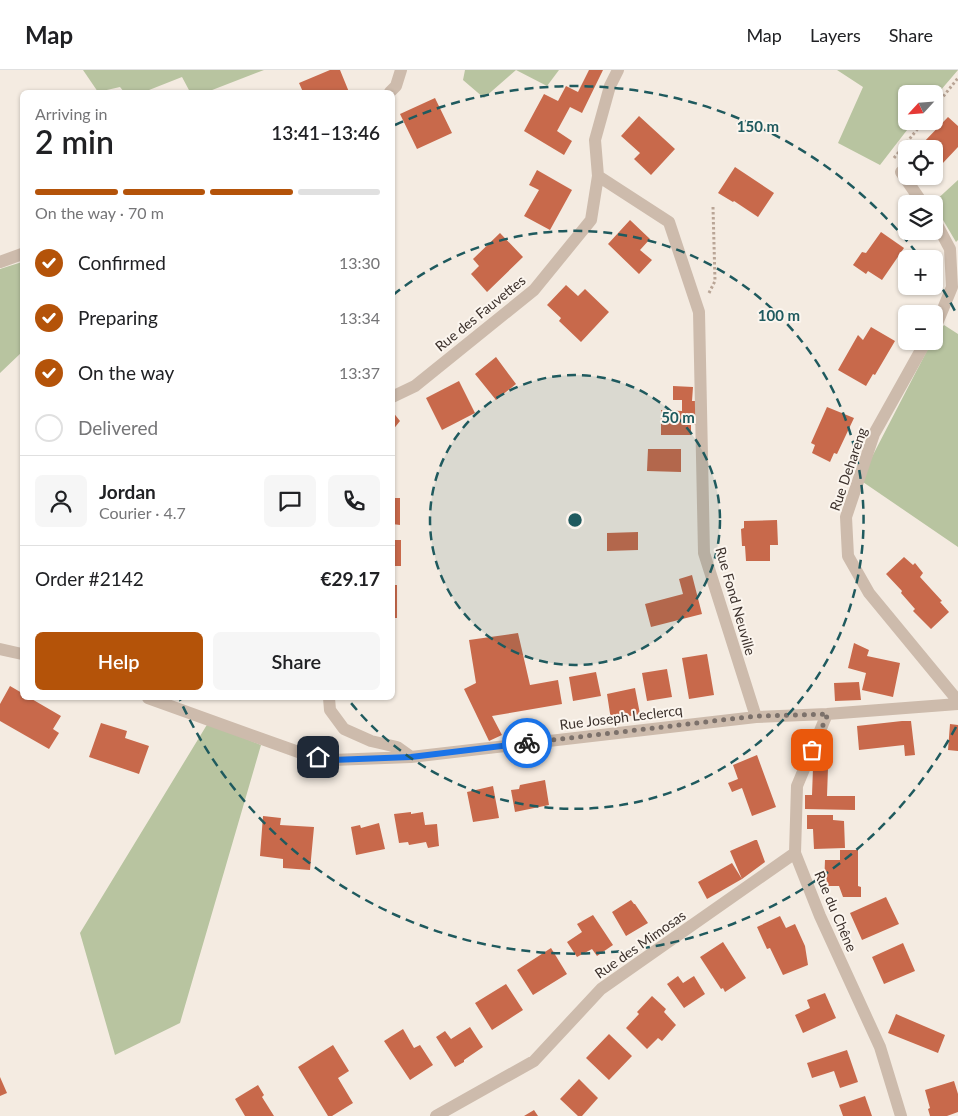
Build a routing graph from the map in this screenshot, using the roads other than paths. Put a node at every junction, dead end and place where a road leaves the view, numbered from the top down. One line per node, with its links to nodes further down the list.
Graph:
1 (400, 70): 3 (street)
2 (618, 70): 4 (street, Rue des Fauvettes)
3 (392, 90)
4 (598, 176): 10 (street, Rue des Fauvettes); 17 (street, Rue Fond Neuville)
5 (943, 236): 8 (street)
6 (20, 255): 7 (street)
7 (0, 262)
8 (943, 309)
9 (921, 350): 15 (street, Rue Dehareng)
10 (395, 396)
11 (0, 649): 12 (street)
12 (20, 654)
13 (154, 700): 18 (street, Rue Joseph Leclercq)
14 (329, 700): 18 (street)
15 (958, 703): 16 (street, Rue Joseph Leclercq)
16 (828, 714): 17 (street, Rue Joseph Leclercq); 19 (street, Rue du Chêne)
17 (756, 716): 18 (street, Rue Joseph Leclercq)
18 (411, 757)
19 (795, 853): 20 (street, Rue des Mimosas); 21 (street, Rue du Chêne)
20 (436, 1116)
21 (901, 1116)

